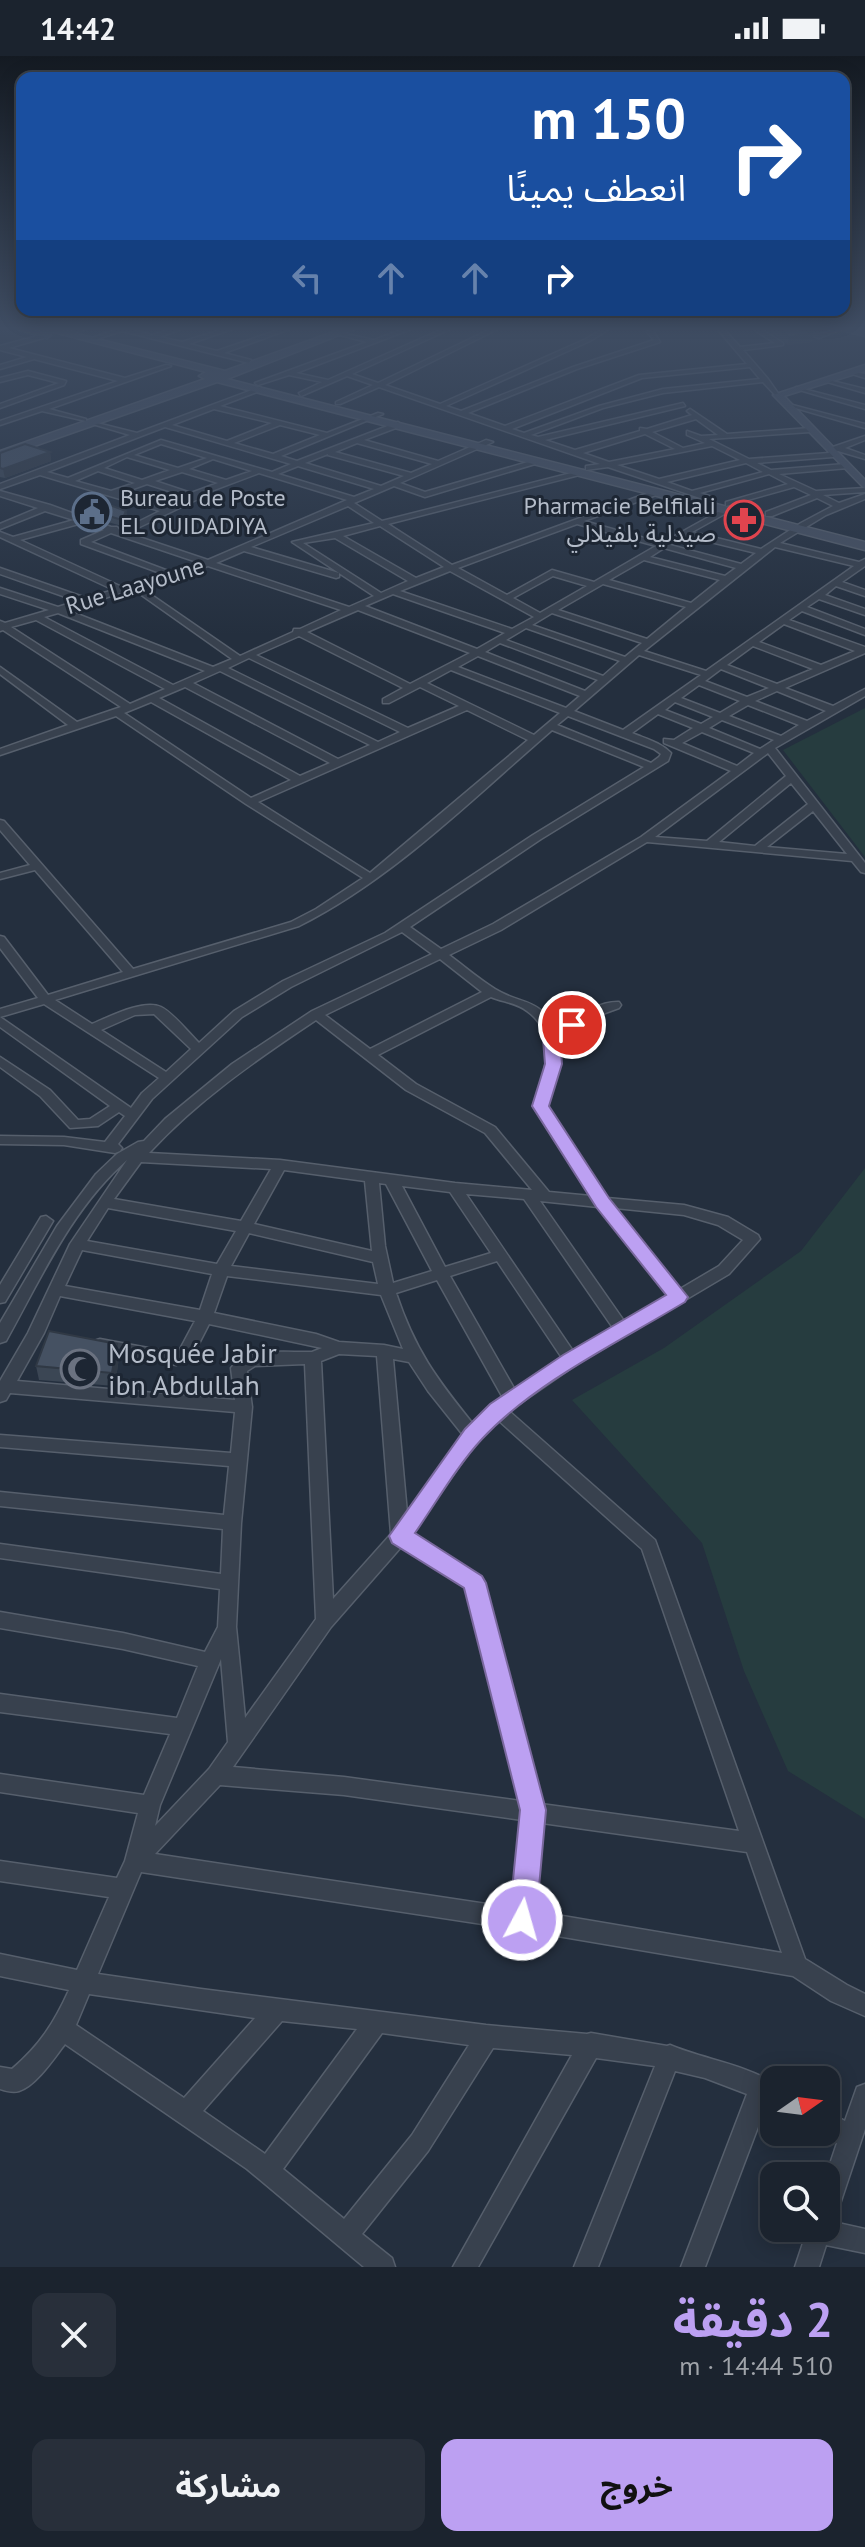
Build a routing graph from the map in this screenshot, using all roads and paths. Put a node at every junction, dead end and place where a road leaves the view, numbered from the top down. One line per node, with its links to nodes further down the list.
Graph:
1 (65, 429): 42 (main road)
2 (117, 429): 23 (street)
3 (154, 429): 23 (street)
4 (180, 429): 29 (street)
5 (264, 429): 33 (street)
6 (304, 429): 24 (street)
7 (341, 429): 24 (street)
8 (386, 429): 30 (street)
9 (420, 429): 34 (main road)
10 (429, 429): 34 (main road)
11 (511, 429): 22 (street)
12 (540, 429): 22 (street)
13 (581, 429): 28 (street)
14 (644, 429): 19 (street)
15 (653, 429): 19 (street)
16 (715, 429): 25 (street)
17 (799, 429): 21 (street)
18 (809, 429): 40 (main road)
19 (647, 431): 37 (street); 41 (street)
20 (690, 433): 26 (street)
21 (770, 433): 25 (street); 31 (street)
22 (527, 434): 28 (street)
23 (138, 435): 32 (street); 44 (street)
24 (327, 435): 46 (street)
25 (725, 436): 26 (street)
26 (700, 438): 35 (street)
27 (865, 438): 40 (street)
28 (540, 439): 41 (street)
29 (218, 440): 33 (street); 38 (street)
30 (359, 441): 43 (street); 53 (street)
31 (779, 441)
32 (161, 442): 38 (street); 45 (street)
33 (229, 443): 39 (street)
34 (484, 444): 50 (main road); 53 (street, Rue Laayoune); 60 (main road)
35 (713, 444): 37 (street); 51 (street)
36 (787, 449): 47 (street)
37 (682, 450): 56 (street)
38 (186, 451): 49 (street)
39 (258, 451): 46 (street); 54 (street)
40 (833, 451): 47 (street); 48 (street); 57 (main road)
41 (578, 452): 56 (street)
42 (0, 453)
43 (331, 453): 55 (street); 65 (street)
44 (86, 455): 52 (street); 61 (street)
45 (127, 455): 52 (street); 59 (street)
46 (275, 456): 55 (street)
47 (795, 457): 51 (street)
48 (865, 457)
49 (210, 459): 54 (street); 59 (street)
50 (541, 461): 60 (main road); 69 (street)
51 (747, 461): 63 (street); 72 (street)
52 (110, 463): 58 (street)
53 (437, 463): 65 (street, Rue Laayoune)
54 (228, 464): 62 (street)
55 (303, 464): 64 (street); 73 (street)
56 (612, 464): 60 (street); 72 (street)
57 (845, 466): 63 (street); 71 (main road)
58 (98, 468): 66 (street); 67 (street)
59 (179, 470): 67 (street); 68 (street)
60 (585, 470): 72 (main road); 92 (street)
61 (39, 472): 66 (street); 74 (street)
62 (256, 472): 64 (street); 68 (street)
63 (770, 472): 70 (street); 75 (street)
64 (269, 474): 80 (street)
65 (410, 475): 69 (street, Rue Laayoune)
66 (68, 481): 76 (street)
67 (144, 482): 76 (street); 78 (street)
68 (226, 483): 78 (street)
69 (393, 483): 73 (street, Rue Laayoune)
70 (795, 484): 77 (street); 83 (street)
71 (864, 485): 77 (street); 81 (street)
72 (655, 486): 75 (main road); 83 (main road); 91 (street)
73 (381, 488): 80 (street, Rue Laayoune)
74 (0, 490): 82 (street)
75 (691, 493): 83 (main road)
76 (111, 494): 79 (street); 85 (street)
77 (816, 494): 81 (street); 87 (street)
78 (193, 495): 85 (street)
79 (99, 498)
80 (352, 502): 92 (street); 104 (street, Rue Laayoune)
81 (840, 506): 93 (street)
82 (47, 507): 86 (street); 90 (street)
83 (727, 507): 87 (main road); 93 (main road); 96 (street)
84 (75, 508): 86 (street)
85 (167, 511): 95 (street)
86 (62, 512): 89 (street)
87 (769, 514): 93 (main road)
88 (0, 517): 90 (street)
89 (84, 520): 95 (street); 100 (street)
90 (14, 521): 94 (street)
91 (578, 522): 103 (street); 110 (street)
92 (384, 524): 98 (street); 110 (street)
93 (800, 526): 99 (main road); 101 (street); 102 (main road)
94 (0, 527)
95 (118, 531): 107 (street); 112 (street)
96 (686, 533): 103 (street); 105 (street)
97 (0, 534): 100 (street)
98 (336, 535): 114 (street); 115 (street)
99 (865, 539)
100 (12, 540): 119 (street)
101 (773, 544): 105 (street); 108 (street)
102 (865, 546)
103 (662, 547): 106 (street); 109 (street)
104 (244, 548): 107 (street, Rue Laayoune); 114 (street)
105 (762, 552): 109 (street)
106 (644, 558): 113 (street); 116 (street)
107 (208, 563): 112 (street, Rue Laayoune); 130 (street)
108 (864, 564): 117 (street)
109 (742, 567): 113 (street)
110 (453, 569): 115 (street); 125 (street)
111 (0, 571): 126 (street)
112 (172, 575): 118 (street, Rue Laayoune)
113 (727, 579): 128 (street)
114 (355, 580): 124 (street)
115 (415, 581): 121 (street)
116 (597, 583): 125 (street); 128 (street); 132 (street)
117 (835, 583): 122 (street); 123 (street)
118 (135, 587): 119 (street, Rue Laayoune); 148 (street)
119 (122, 590): 126 (street, Rue Laayoune)
120 (0, 591): 131 (street)
121 (393, 591): 124 (street); 140 (street)
122 (865, 593)
123 (817, 595): 129 (street); 133 (street)
124 (380, 596): 127 (street)
125 (508, 598): 134 (street)
126 (87, 601): 131 (street, Rue Laayoune)
127 (357, 606): 130 (street); 147 (street)
128 (693, 606): 143 (street)
129 (799, 607): 136 (street); 141 (street)
130 (346, 609): 139 (street)
131 (59, 610): 135 (street, Rue Laayoune); 152 (street)
132 (550, 610): 134 (street); 143 (street)
133 (865, 612)
134 (539, 616): 137 (street)
135 (37, 617): 138 (street, Rue Laayoune); 160 (street)
136 (781, 620): 144 (street); 146 (street)
137 (525, 625): 140 (street); 149 (street)
138 (2, 626): 169 (street)
139 (297, 631): 148 (street); 159 (street)
140 (512, 632): 142 (street)
141 (865, 632)
142 (499, 640): 147 (street); 156 (street)
143 (647, 642): 145 (street)
144 (751, 642): 150 (street); 153 (street)
145 (636, 651): 149 (street); 155 (street)
146 (864, 651): 153 (street)
147 (475, 654): 151 (street); 163 (street)
148 (242, 656): 152 (street); 180 (street)
149 (625, 660): 156 (street)
150 (719, 665): 155 (street); 161 (street)
151 (451, 667): 159 (street); 173 (street)
152 (215, 669): 158 (street); 185 (street)
153 (822, 669): 161 (street)
154 (0, 670): 177 (street)
155 (707, 674): 157 (street)
156 (603, 679): 163 (street)
157 (697, 681): 165 (street); 166 (street)
158 (184, 682): 160 (street); 189 (street)
159 (416, 686): 167 (street); 168 (street)
160 (171, 688): 164 (street)
161 (778, 688): 166 (street); 171 (street)
162 (865, 692): 171 (street)
163 (586, 695): 173 (street)
164 (151, 698): 169 (street); 193 (street)
165 (674, 698): 170 (street); 174 (street)
166 (749, 700): 174 (street); 175 (street)
167 (386, 701)
168 (465, 707): 180 (street); 182 (street)
169 (129, 708): 172 (street)
170 (657, 710): 178 (street); 179 (street)
171 (833, 710): 175 (street)
172 (115, 711): 177 (street); 194 (street)
173 (567, 712): 176 (street); 179 (street)
174 (722, 716): 178 (street); 183 (street)
175 (807, 725): 183 (street)
176 (550, 726): 182 (street); 190 (street)
177 (77, 727): 186 (street)
178 (702, 728): 184 (street); 187 (street)
179 (629, 731): 184 (street); 190 (street)
180 (408, 732): 185 (street)
181 (0, 737): 186 (street)
182 (535, 740): 204 (street)
183 (782, 740): 187 (street)
184 (674, 744): 191 (street)
185 (379, 746): 189 (street)
186 (13, 748): 188 (street)
187 (766, 750): 191 (street); 192 (street)
188 (0, 752)
189 (339, 764): 193 (street)
190 (653, 767): 205 (street)
191 (738, 770): 197 (street)
192 (792, 777): 195 (street); 198 (street)
193 (301, 781): 194 (street)
194 (250, 802): 204 (street)
195 (814, 805): 199 (street); 200 (street)
196 (0, 823): 201 (street)
197 (645, 839): 198 (street); 207 (street)
198 (710, 844): 199 (street)
199 (757, 849): 200 (street)
200 (856, 858): 202 (street)
201 (35, 867): 203 (street); 208 (street)
202 (865, 870)
203 (0, 876)
204 (372, 879): 208 (street)
205 (402, 927): 207 (street); 217 (street)
206 (0, 940): 210 (street)
207 (443, 953): 209 (street); 213 (street)
208 (131, 974): 210 (street)
209 (491, 992): 216 (street); 218 (street)
210 (45, 999): 212 (street); 215 (street)
211 (615, 1005): 216 (street)
212 (0, 1013)
213 (316, 1014): 218 (street); 226 (street)
214 (0, 1021): 221 (street)
215 (92, 1029): 217 (street); 220 (street)
216 (552, 1039): 233 (street)
217 (198, 1049): 220 (street)
218 (370, 1054): 231 (street)
219 (0, 1061): 222 (street)
220 (167, 1078): 221 (street)
221 (126, 1110): 222 (street); 225 (street)
222 (75, 1125): 224 (street)
223 (0, 1140): 224 (street)
224 (64, 1141): 225 (street)
225 (109, 1147): 226 (street)
226 (133, 1154): 227 (street); 232 (street); 247 (street)
227 (280, 1165): 228 (street); 235 (street)
228 (372, 1177): 229 (street); 238 (street)
229 (392, 1181): 230 (street); 240 (street)
230 (455, 1188): 231 (street); 237 (street)
231 (536, 1194): 233 (street); 246 (street)
232 (104, 1202): 235 (street); 236 (street)
233 (602, 1202): 243 (street); 243 (street)
234 (46, 1221): 244 (street)
235 (244, 1227): 238 (street); 239 (street)
236 (77, 1244): 239 (street); 241 (street)
237 (500, 1255): 240 (street); 253 (street)
238 (378, 1258): 242 (street)
239 (221, 1270): 242 (street); 245 (street)
240 (441, 1274): 242 (street); 255 (street)
241 (55, 1290): 245 (street); 254 (street)
242 (387, 1290): 251 (street)
243 (678, 1297): 246 (street)
244 (0, 1298)
245 (205, 1317): 248 (street); 249 (street)
246 (622, 1330): 253 (street)
247 (0, 1337)
248 (83, 1341)
249 (338, 1348): 250 (street); 252 (street)
250 (384, 1351): 251 (street); 262 (street)
251 (414, 1357): 257 (street)
252 (313, 1358): 256 (street); 266 (street)
253 (571, 1360): 255 (street)
254 (3, 1391): 256 (street)
255 (505, 1405): 257 (street); 276 (street)
256 (244, 1407): 259 (street)
257 (472, 1435): 262 (street)
258 (0, 1441): 259 (street)
259 (239, 1460): 261 (street)
260 (0, 1499): 261 (street)
261 (232, 1523): 264 (street)
262 (400, 1536): 266 (street); 275 (street)
263 (0, 1551): 264 (street)
264 (228, 1583): 267 (street)
265 (0, 1620): 268 (street)
266 (325, 1621): 271 (street)
267 (227, 1627): 268 (street); 271 (street)
268 (210, 1661): 270 (street)
269 (0, 1703): 270 (street)
270 (182, 1727): 274 (street)
271 (238, 1745): 272 (street)
272 (216, 1775): 275 (street); 277 (street)
273 (0, 1783): 274 (street)
274 (150, 1805): 277 (street)
275 (533, 1810): 276 (street); 280 (street)
276 (754, 1843): 282 (street)
277 (135, 1861): 279 (street); 280 (street)
278 (0, 1871): 279 (street)
279 (122, 1889): 283 (street)
280 (522, 1920): 282 (street)
281 (0, 1965): 283 (street)
282 (797, 1966): 284 (street)
283 (82, 1984): 285 (street); 287 (street)
284 (865, 2005)
285 (276, 2011): 286 (street); 295 (street)
286 (377, 2021): 288 (street); 299 (street)
287 (63, 2029): 291 (street); 295 (street)
288 (488, 2036): 289 (street); 301 (street)
289 (591, 2044): 290 (street); 305 (street)
290 (670, 2056): 292 (street); 306 (street)
291 (0, 2078)
292 (760, 2087)
293 (865, 2095): 297 (street)
294 (760, 2110): 307 (street)
295 (185, 2114): 299 (street)
296 (840, 2132): 297 (street)
297 (849, 2137): 298 (street)
298 (840, 2166)
299 (267, 2171): 301 (street)
300 (840, 2231): 302 (street)
301 (345, 2237): 304 (street)
302 (865, 2241)
303 (816, 2242): 308 (street)
304 (383, 2267)
305 (465, 2267)
306 (586, 2267)
307 (693, 2267)
308 (807, 2267)

